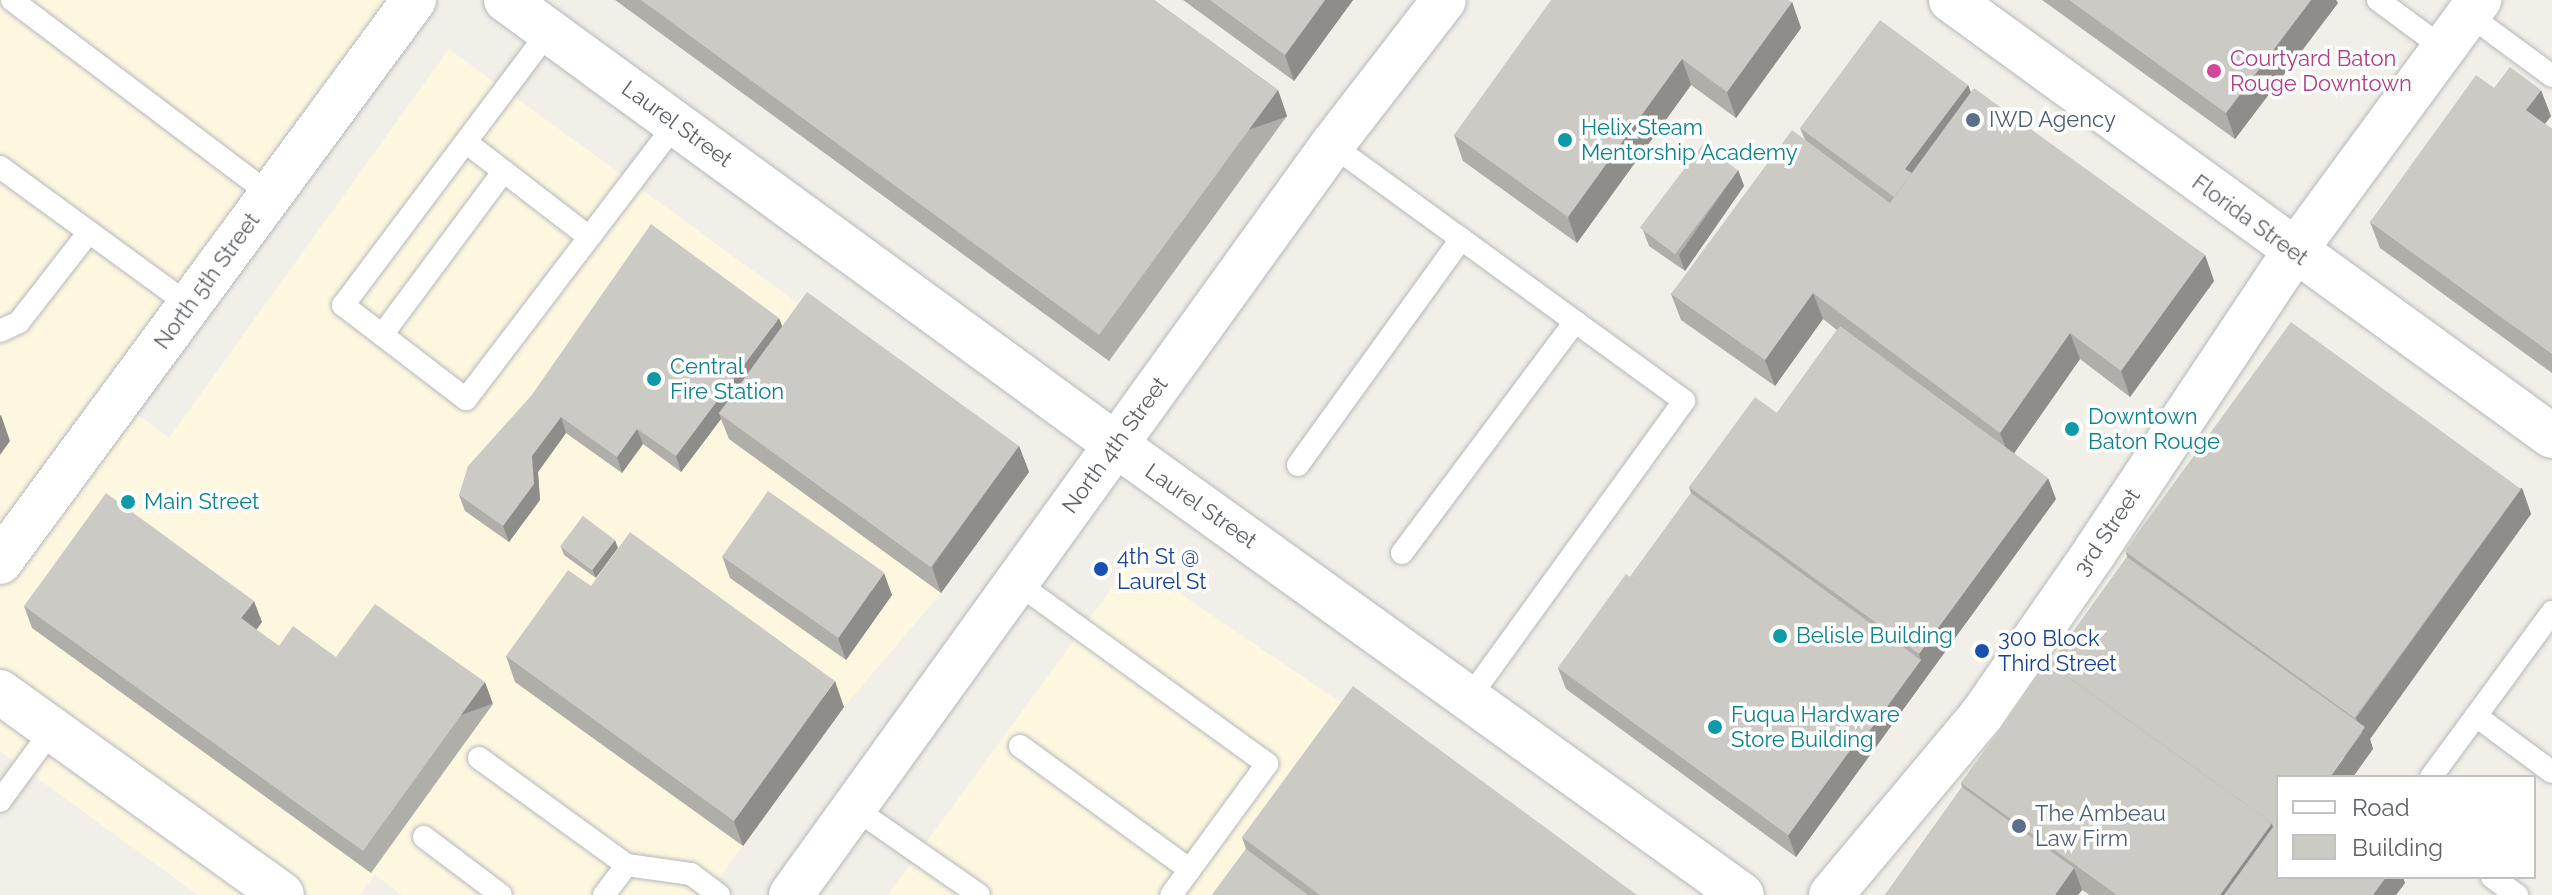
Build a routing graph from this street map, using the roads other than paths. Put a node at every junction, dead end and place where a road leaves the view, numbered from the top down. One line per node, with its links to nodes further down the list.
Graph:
1 (12, 0): 15 (lane)
2 (414, 0): 15 (street, North 5th Street)
3 (506, 0): 8 (street, Laurel Street)
4 (1444, 0): 12 (street, North 4th Street)
5 (1951, 0): 19 (street, Florida Street)
6 (2378, 0): 7 (lane)
7 (2464, 21): 9 (lane); 19 (street, 3rd Street)
8 (549, 31): 10 (street, Laurel Street); 11 (lane)
9 (2552, 76)
10 (676, 123): 17 (lane); 25 (street, Laurel Street)
11 (467, 143): 14 (lane); 23 (lane)
12 (1332, 145): 18 (lane); 25 (street, North 4th Street)
13 (0, 167): 16 (lane)
14 (504, 171): 17 (lane); 23 (lane)
15 (271, 195): 20 (street, North 5th Street)
16 (89, 232): 20 (lane); 22 (lane)
17 (589, 237): 23 (lane)
18 (1461, 239): 21 (lane); 26 (lane)
19 (2294, 252): 24 (street, Florida Street); 53 (street, 3rd Street)
20 (189, 305): 28 (street, North 5th Street)
21 (1575, 322): 27 (lane); 32 (lane)
22 (0, 331)
23 (382, 335)
24 (2552, 436)
25 (1115, 444): 29 (street, North 4th Street); 32 (street, Laurel Street)
26 (1298, 465)
27 (1402, 553)
28 (0, 562)
29 (1016, 582): 40 (street, North 4th Street); 43 (lane)
30 (2552, 612): 33 (lane)
31 (0, 692): 34 (street)
32 (1470, 697): 52 (street, Laurel Street)
33 (2476, 716): 37 (lane); 38 (lane)
34 (52, 730): 39 (lane); 45 (street)
35 (1020, 746): 43 (lane)
36 (479, 758): 42 (lane)
37 (2552, 772)
38 (2432, 775)
39 (0, 801)
40 (854, 808): 49 (street, North 4th Street); 50 (lane)
41 (424, 837): 46 (lane)
42 (627, 865): 47 (lane); 48 (lane)
43 (1190, 870): 51 (lane)
44 (2495, 879): 54 (lane)
45 (282, 895)
46 (501, 895)
47 (604, 895)
48 (719, 895)
49 (791, 895)
50 (979, 895)
51 (1171, 895)
52 (1742, 895)
53 (1831, 895)
54 (2517, 895)

